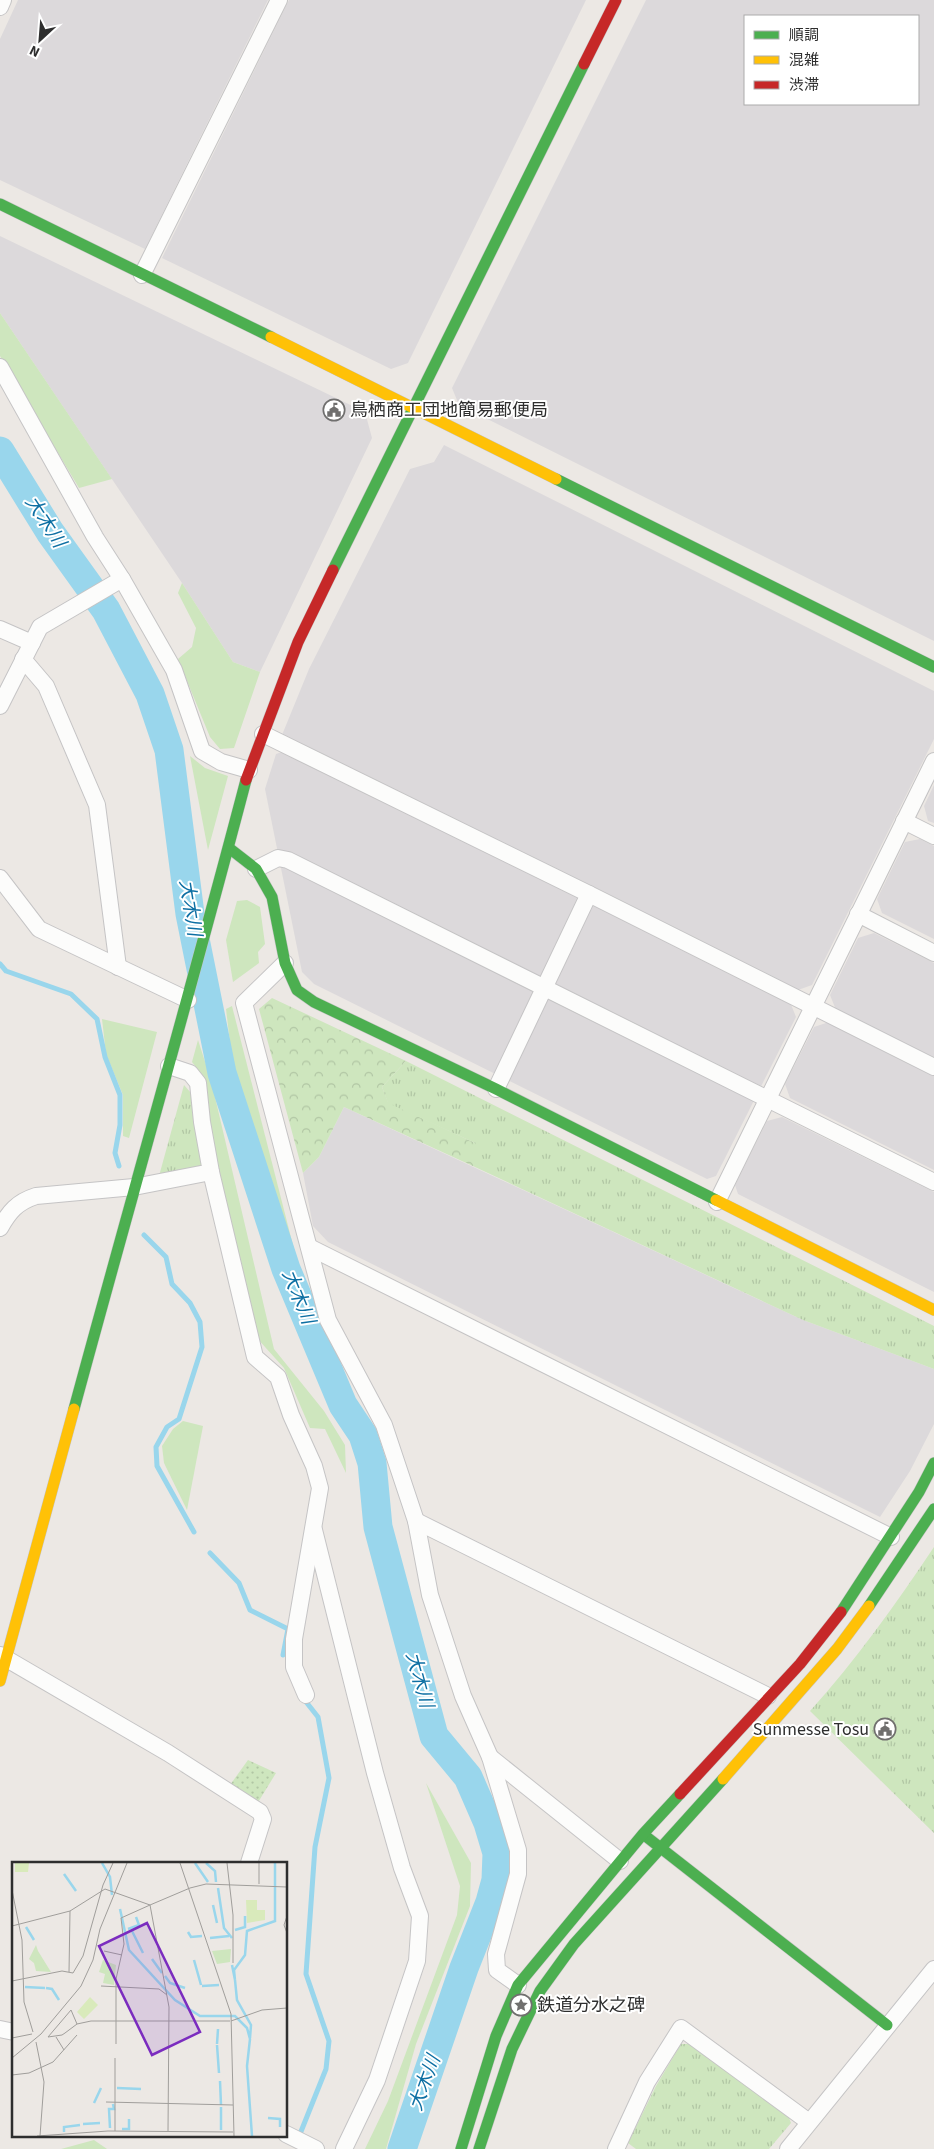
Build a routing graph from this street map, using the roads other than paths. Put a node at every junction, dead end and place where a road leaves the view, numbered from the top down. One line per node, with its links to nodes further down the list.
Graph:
1 (3, 0): 4 (street)
2 (279, 0): 6 (street)
3 (616, 0): 8 (street)
4 (0, 7)
5 (0, 204): 6 (street)
6 (142, 275): 8 (street)
7 (0, 367): 9 (street)
8 (413, 407): 13 (street); 15 (street)
9 (118, 582): 11 (street); 17 (street)
10 (0, 629): 11 (street)
11 (32, 643): 12 (street)
12 (23, 659): 14 (street); 27 (street)
13 (934, 667)
14 (0, 706)
15 (263, 734): 17 (street); 23 (street)
16 (934, 761): 18 (street)
17 (249, 770): 20 (street)
18 (904, 821): 19 (street); 24 (street)
19 (934, 836)
20 (230, 848): 21 (street); 29 (street)
21 (256, 869): 26 (street); 28 (street)
22 (0, 878): 27 (street)
23 (589, 894): 28 (street); 30 (street)
24 (858, 914): 25 (street); 30 (street)
25 (934, 953)
26 (285, 964): 33 (street); 40 (street)
27 (118, 967): 29 (street)
28 (545, 988): 33 (street); 34 (street)
29 (188, 1000): 31 (street)
30 (812, 1006): 32 (street); 34 (street)
31 (169, 1066): 35 (street); 37 (street)
32 (934, 1066)
33 (496, 1089): 38 (street)
34 (767, 1099): 36 (street); 38 (street)
35 (211, 1172): 37 (street); 45 (street)
36 (934, 1182)
37 (134, 1188): 39 (street); 47 (street)
38 (717, 1202): 41 (street)
39 (0, 1228)
40 (309, 1247): 44 (street); 46 (street)
41 (934, 1310)
42 (934, 1463): 46 (street)
43 (934, 1509): 53 (street)
44 (416, 1521): 50 (street); 51 (street)
45 (314, 1530): 49 (street); 62 (street)
46 (891, 1537): 50 (street)
47 (3, 1657): 48 (street); 55 (street)
48 (0, 1681)
49 (306, 1695)
50 (768, 1696): 52 (street)
51 (490, 1757): 54 (street); 57 (street)
52 (643, 1834): 53 (street); 54 (street)
53 (661, 1848): 58 (street); 64 (street)
54 (620, 1861): 57 (street)
55 (248, 1862)
56 (934, 1969): 58 (street)
57 (518, 1985): 63 (street)
58 (887, 2025): 59 (street)
59 (810, 2122): 65 (street); 66 (street)
60 (288, 2135): 61 (street)
61 (316, 2149)
62 (344, 2149)
63 (461, 2149)
64 (479, 2149)
65 (616, 2149)
66 (788, 2149)

